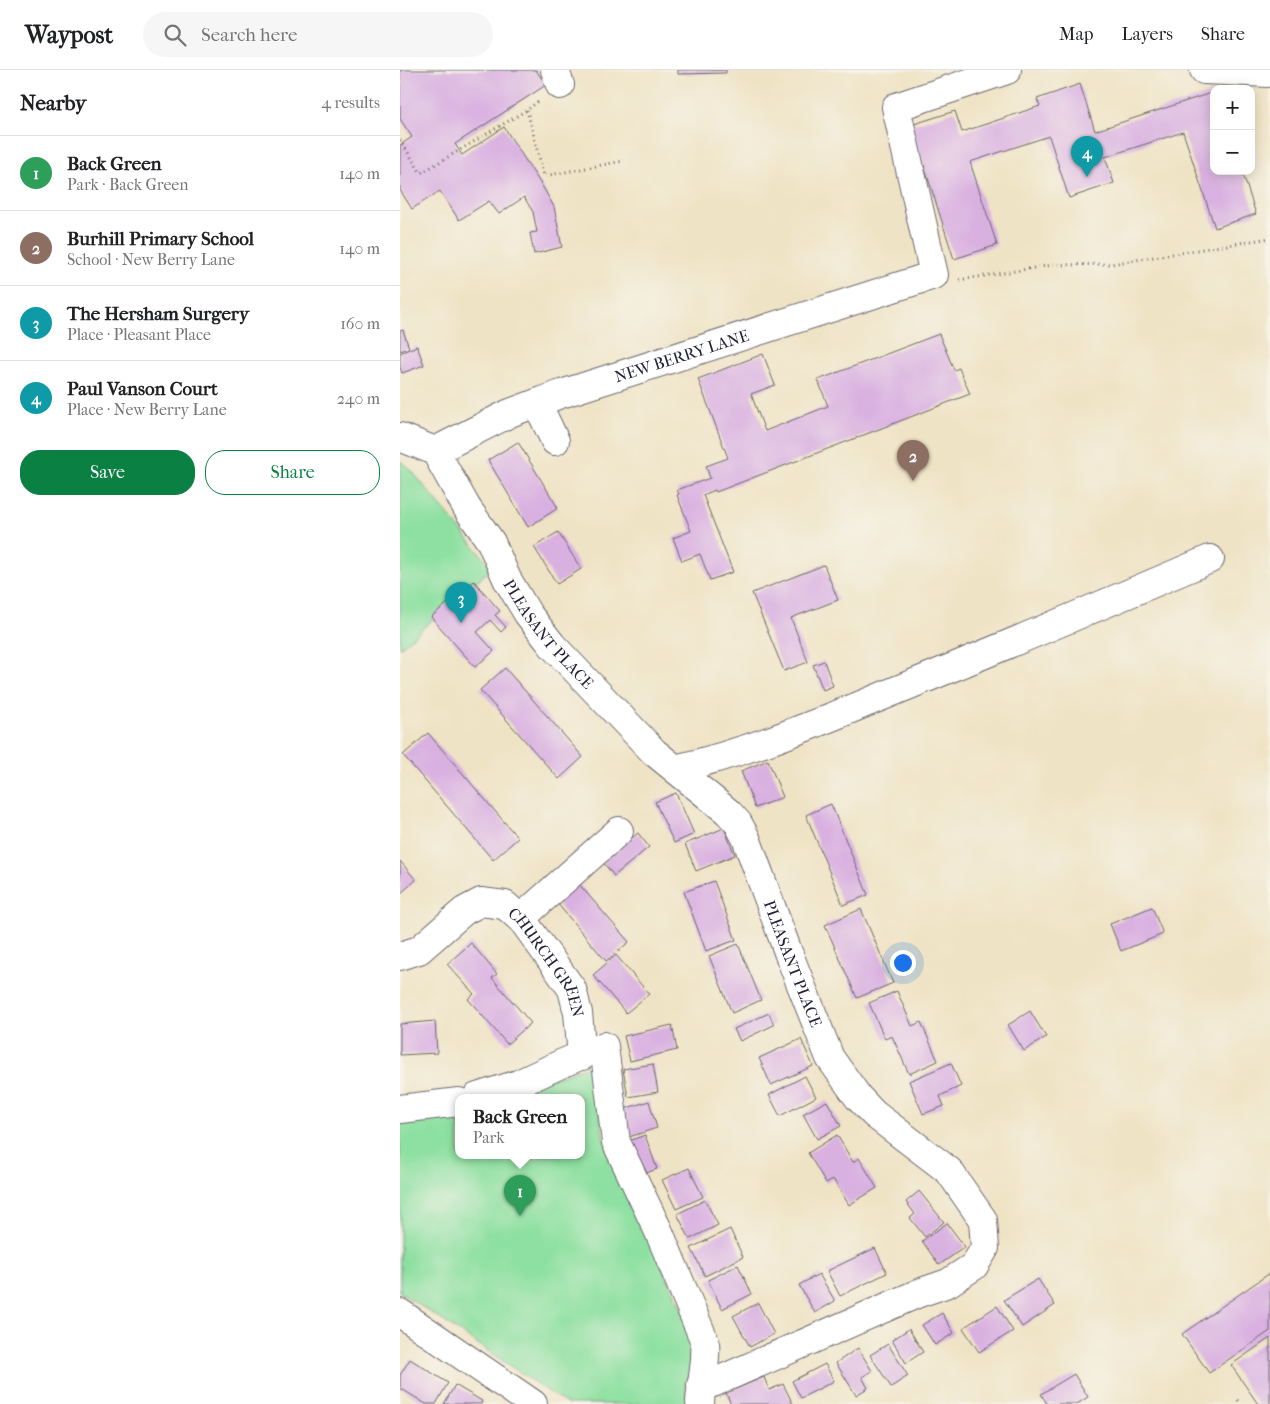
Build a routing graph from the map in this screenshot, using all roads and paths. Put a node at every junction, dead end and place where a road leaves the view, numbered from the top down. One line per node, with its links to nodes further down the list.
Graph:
1 (1007, 70): 9 (street)
2 (1204, 70): 3 (street)
3 (1268, 72)
4 (557, 77): 5 (path)
5 (526, 110): 6 (path); 7 (path)
6 (400, 140)
7 (623, 161)
8 (1270, 238): 9 (path)
9 (934, 275): 10 (street, NEW BERRY LANE)
10 (537, 403): 12 (street); 13 (street, NEW BERRY LANE)
11 (400, 437): 13 (street)
12 (555, 441)
13 (435, 451): 15 (street, PLEASANT PLACE)
14 (1210, 559): 15 (street)
15 (675, 769): 24 (street, PLEASANT PLACE)
16 (619, 831): 17 (street)
17 (522, 921): 18 (street, CHURCH GREEN); 19 (street, CHURCH GREEN)
18 (400, 956)
19 (582, 1056): 20 (street); 24 (street)
20 (486, 1094)
21 (455, 1102): 22 (street)
22 (400, 1109)
23 (401, 1318): 26 (street)
24 (701, 1394)
25 (1238, 1400): 27 (path)
26 (533, 1404)
27 (1241, 1404)

